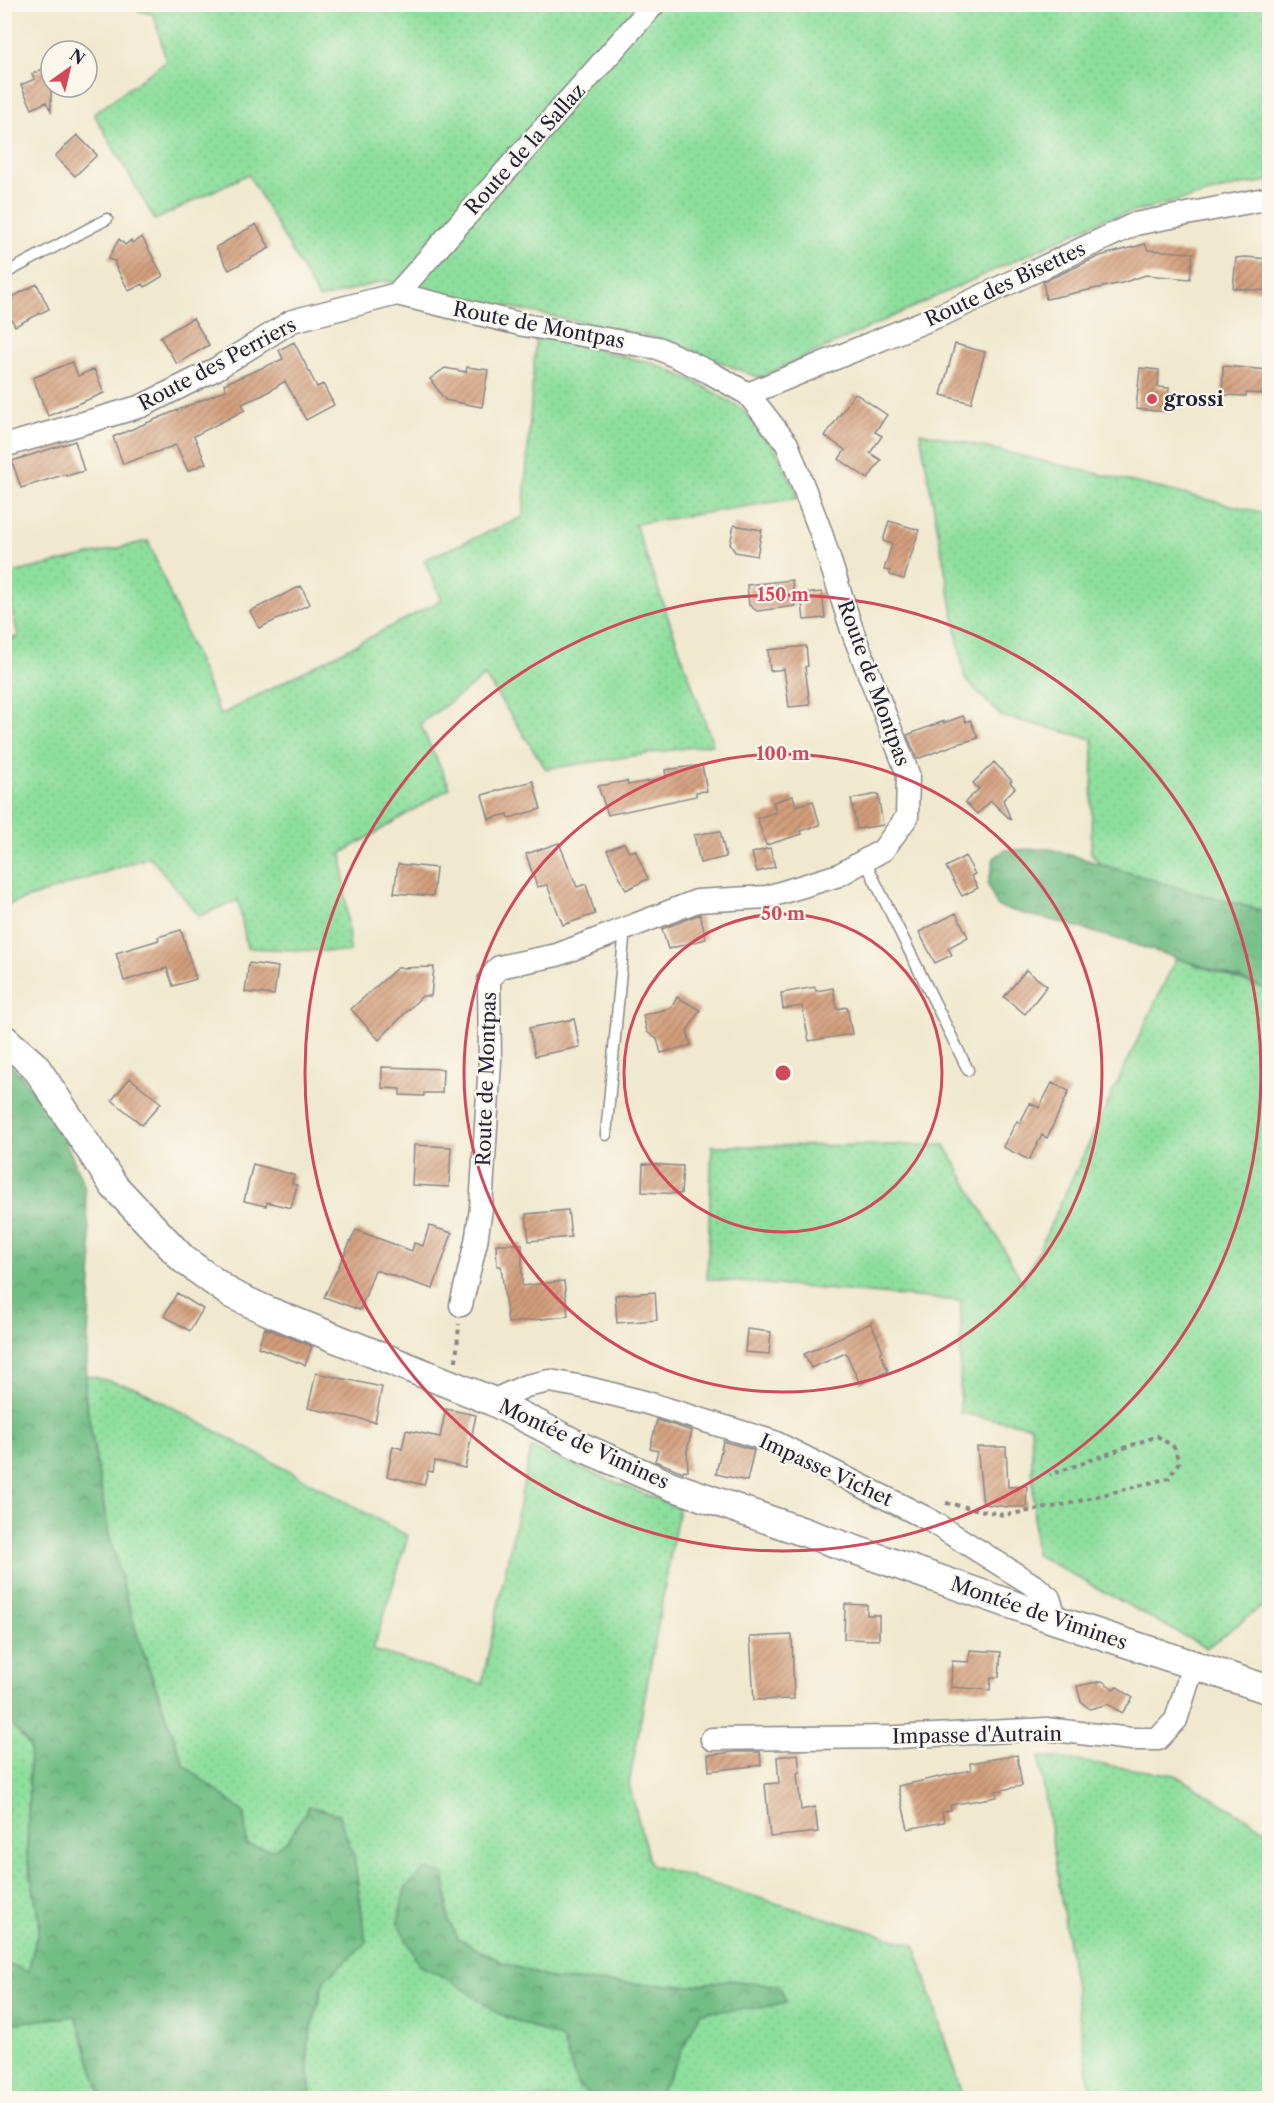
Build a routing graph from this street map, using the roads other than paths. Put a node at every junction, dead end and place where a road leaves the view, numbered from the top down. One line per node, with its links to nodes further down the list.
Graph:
1 (654, 4): 5 (street, Route de la Sallaz)
2 (1269, 198): 6 (street, Route des Bisettes)
3 (107, 219): 4 (lane)
4 (4, 274)
5 (397, 294): 6 (street, Route de Montpas); 7 (street, Route des Perriers)
6 (748, 394): 8 (street, Route de Montpas)
7 (4, 446)
8 (865, 861): 9 (street, Route de Montpas); 11 (lane)
9 (625, 927): 12 (lane); 13 (street, Route de Montpas)
10 (4, 1039): 14 (street, Montée de Vimines)
11 (968, 1070)
12 (606, 1135)
13 (461, 1305)
14 (492, 1401): 15 (street, Montée de Vimines); 15 (street, Impasse Vichet)
15 (1056, 1620): 16 (street, Montée de Vimines)
16 (1193, 1666): 17 (street, Montée de Vimines); 18 (street, Impasse d'Autrain)
17 (1269, 1690)
18 (712, 1739)

